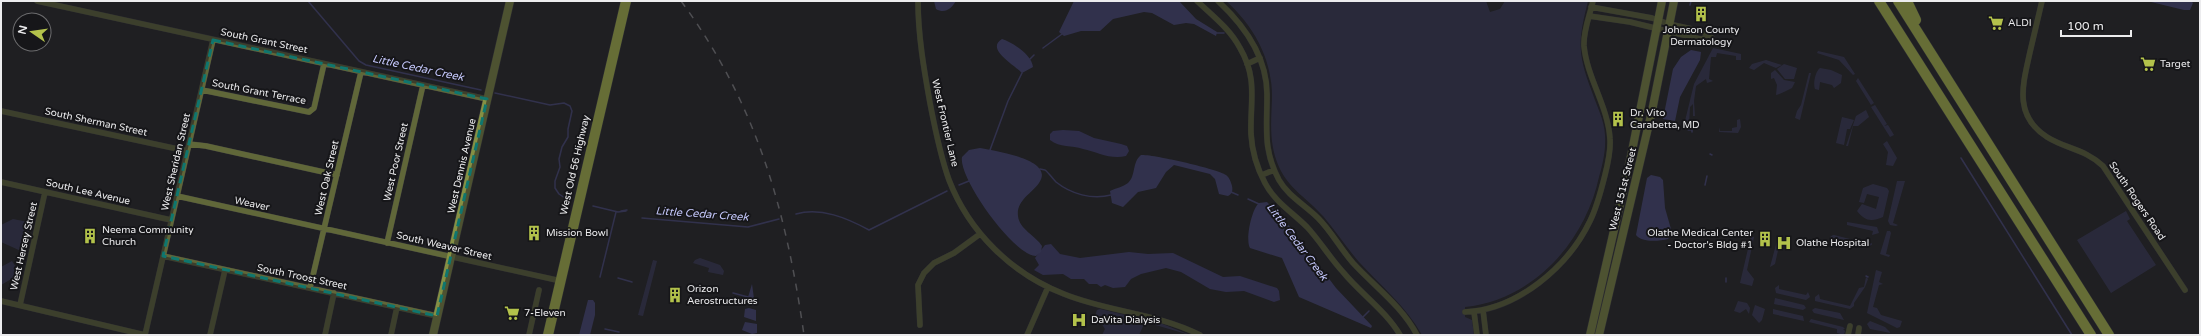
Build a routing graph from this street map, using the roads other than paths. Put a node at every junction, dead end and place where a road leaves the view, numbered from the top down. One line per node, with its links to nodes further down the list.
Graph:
1 (37, 1): 21 (street, South Grant Street)
2 (510, 1): 29 (main road, West Dennis Avenue)
3 (626, 1): 46 (highway, West Old 56 Highway)
4 (918, 1): 41 (street, West Frontier Lane)
5 (1197, 1): 25 (street)
6 (1218, 1): 22 (street)
7 (1593, 1): 15 (street)
8 (1662, 1): 18 (main road, West 151st Street)
9 (1674, 1): 20 (main road, West 151st Street)
10 (1875, 1): 16 (highway)
11 (1879, 1): 16 (highway)
12 (1898, 1): 23 (highway)
13 (1907, 1): 23 (highway)
14 (2042, 1): 50 (street, South Rogers Road)
15 (1591, 7): 17 (street); 18 (street)
16 (1886, 12): 79 (highway)
17 (1590, 16): 19 (street); 55 (street)
18 (1658, 20): 19 (main road, West 151st Street); 20 (street)
19 (1657, 28): 20 (street); 75 (main road, West 151st Street)
20 (1668, 28): 20 (street); 76 (main road, West 151st Street)
21 (213, 40): 24 (street, South Grant Street); 28 (street, West Sheridan Street)
22 (1260, 58): 25 (street); 33 (street)
23 (1936, 62): 80 (highway)
24 (324, 64): 26 (street, South Grant Street); 28 (street, South Grant Terrace)
25 (1247, 64): 35 (street)
26 (361, 72): 27 (street, South Grant Street); 34 (street, West Oak Street)
27 (424, 85): 29 (street, South Grant Street); 42 (street, West Poor Street)
28 (202, 90): 31 (street, West Sheridan Street)
29 (487, 99): 44 (main road, West Dennis Avenue)
30 (1, 111): 32 (street, South Sherman Street)
31 (189, 144): 32 (street, West Sheridan Street); 34 (street)
32 (187, 151): 38 (street, West Sheridan Street)
33 (1274, 170): 35 (street); 72 (street)
34 (337, 175): 40 (street, West Oak Street)
35 (1262, 176): 71 (street)
36 (1, 182): 37 (street, South Lee Avenue)
37 (45, 192): 39 (street, South Lee Avenue); 53 (street, West Hersey Street)
38 (176, 196): 39 (street, West Sheridan Street); 40 (street, Weaver)
39 (171, 220): 43 (street, West Sheridan Street)
40 (324, 229): 42 (street, South Weaver Street); 48 (street, West Oak Street)
41 (980, 234): 47 (street, West Frontier Lane); 59 (street)
42 (387, 242): 44 (street, South Weaver Street)
43 (163, 256): 45 (street, South Troost Street); 62 (street, West Sheridan Street)
44 (451, 257): 46 (street, South Weaver Street); 58 (main road, West Dennis Avenue)
45 (225, 270): 48 (street, South Troost Street); 63 (street)
46 (561, 281): 68 (highway, West Old 56 Highway)
47 (1048, 287): 69 (street); 70 (street, West Frontier Lane)
48 (310, 288): 51 (street, South Troost Street)
49 (539, 290): 67 (street)
50 (2185, 290)
51 (334, 294): 54 (street, South Troost Street); 64 (street)
52 (1, 301): 53 (street)
53 (20, 305): 62 (street)
54 (397, 307): 58 (street, South Troost Street); 65 (street)
55 (1483, 310): 57 (street); 74 (street)
56 (1465, 312): 57 (street)
57 (1474, 312): 73 (street)
58 (437, 316): 66 (main road, West Dennis Avenue)
59 (920, 325)
60 (1850, 326): 77 (street)
61 (1859, 328): 78 (street)
62 (145, 335)
63 (210, 335)
64 (325, 335)
65 (390, 335)
66 (433, 335)
67 (529, 335)
68 (548, 335)
69 (1027, 335)
70 (1200, 335)
71 (1400, 335)
72 (1417, 335)
73 (1477, 335)
74 (1486, 335)
75 (1590, 335)
76 (1599, 335)
77 (1848, 335)
78 (1858, 335)
79 (2091, 335)
80 (2110, 335)

